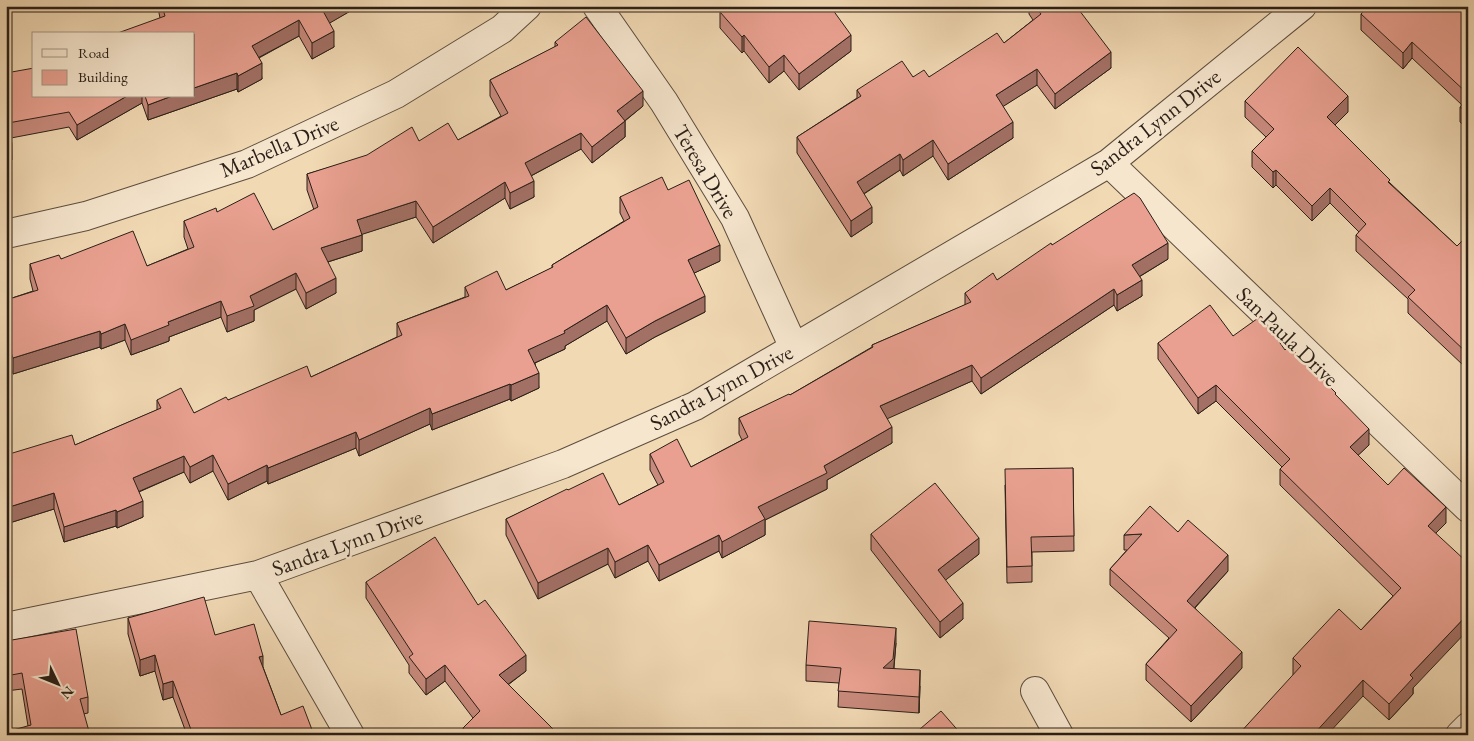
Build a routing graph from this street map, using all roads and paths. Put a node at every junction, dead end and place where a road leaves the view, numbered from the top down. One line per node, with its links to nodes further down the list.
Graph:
1 (527, 6): 5 (street, Marbella Drive)
2 (597, 6): 6 (street, Teresa Drive)
3 (1302, 6): 4 (street, Sandra Lynn Drive)
4 (1109, 163): 6 (street, Sandra Lynn Drive); 7 (street, San Paula Drive)
5 (6, 234)
6 (794, 348): 8 (street, Sandra Lynn Drive)
7 (1468, 508)
8 (258, 575): 9 (street, Sandra Lynn Drive); 12 (street)
9 (6, 627)
10 (1035, 691): 13 (street)
11 (1468, 727): 14 (street)
12 (350, 735)
13 (1059, 735)
14 (1460, 735)

